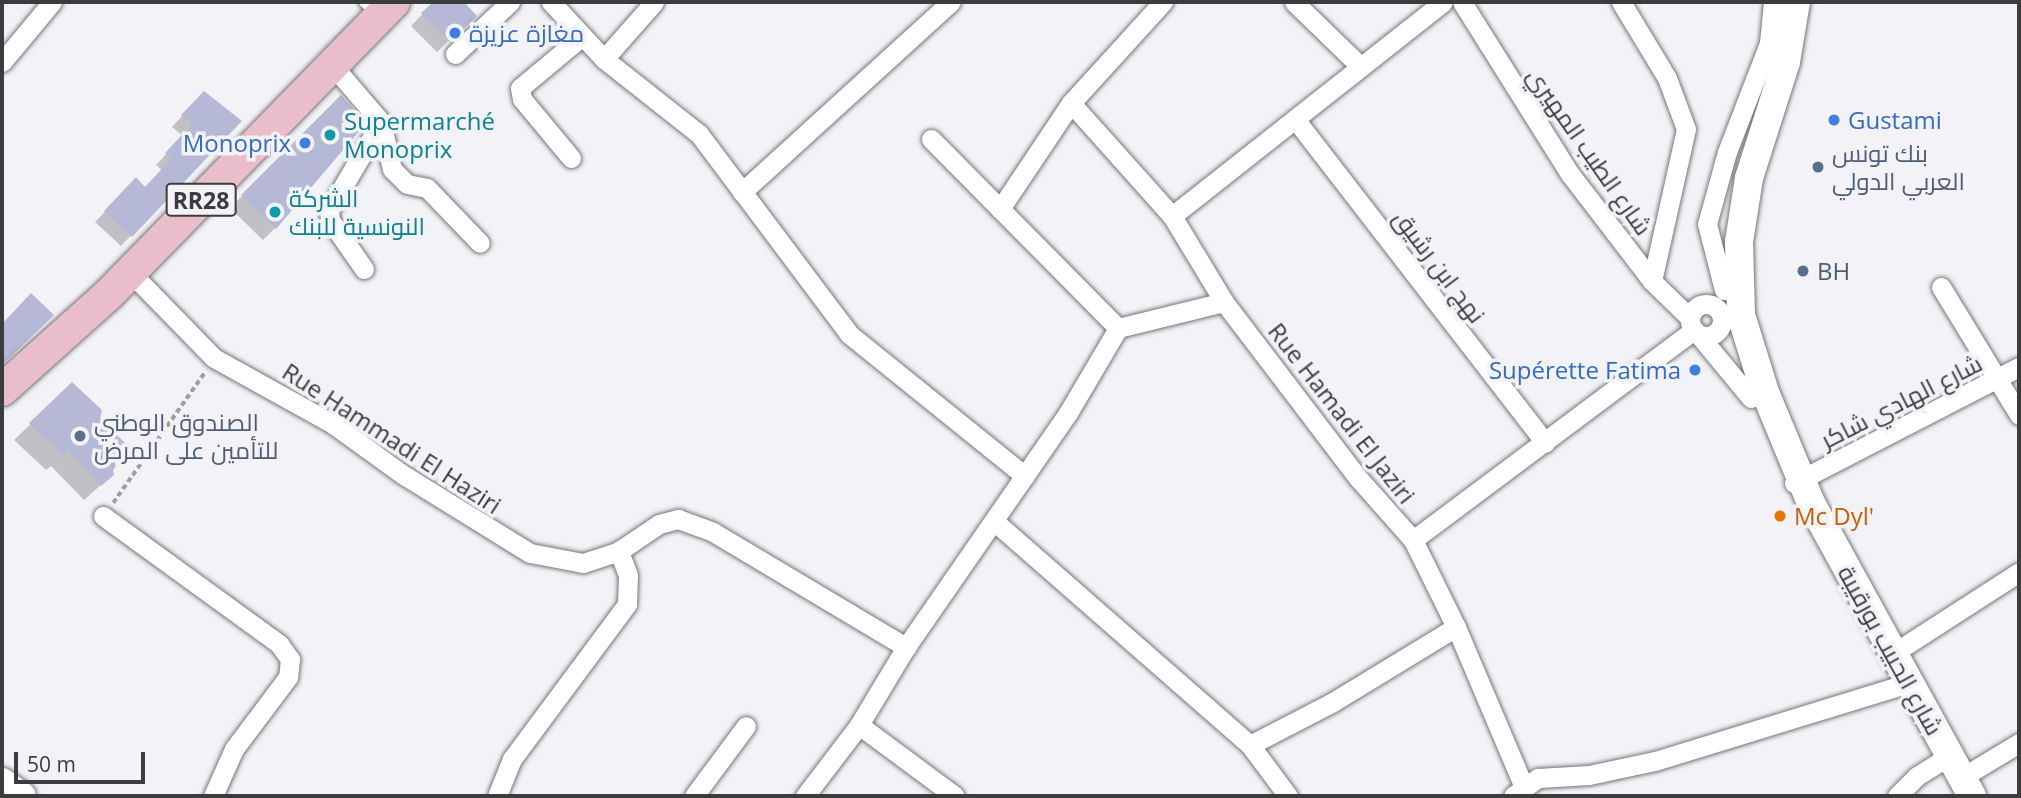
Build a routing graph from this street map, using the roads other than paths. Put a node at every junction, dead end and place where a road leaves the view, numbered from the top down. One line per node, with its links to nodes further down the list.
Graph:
1 (52, 2): 18 (street)
2 (510, 2): 16 (street)
3 (551, 2): 15 (street)
4 (654, 2): 17 (street)
5 (951, 2): 26 (street)
6 (1163, 2): 21 (street)
7 (1294, 2): 20 (street)
8 (1443, 2): 20 (street)
9 (1462, 2): 32 (street, شارع الطيب المهيري)
10 (1621, 2): 32 (street)
11 (1773, 2): 35 (street, شارع الحبيب بورقيبة)
12 (1782, 2): 35 (street, شارع الحبيب بورقيبة)
13 (1796, 2): 35 (street, شارع الحبيب بورقيبة)
14 (380, 7): 19 (main road, RR28)
15 (581, 37): 17 (street); 25 (street)
16 (455, 54)
17 (604, 59): 26 (street)
18 (2, 62)
19 (333, 66): 23 (street); 31 (main road, RR28)
20 (1361, 67): 22 (street)
21 (1071, 103): 27 (street); 28 (street, Rue Hamadi El Jaziri)
22 (1295, 119): 28 (street); 43 (street, نهج ابن رشيق)
23 (381, 122): 29 (street); 30 (street)
24 (930, 139): 27 (street)
25 (570, 158)
26 (742, 192): 44 (street)
27 (1000, 209): 37 (street)
28 (1172, 216): 34 (street, Rue Hamadi El Jaziri)
29 (480, 243)
30 (364, 269)
31 (130, 272): 40 (main road, RR28); 49 (street, Rue Hammadi El Haziri)
32 (1652, 281): 36 (street, شارع الطيب المهيري)
33 (1941, 287): 39 (street)
34 (1224, 302): 37 (street); 48 (street, Rue Hamadi El Jaziri)
35 (1728, 310): 36 (street); 36 (street); 41 (street, شارع الحبيب بورقيبة); 45 (street, شارع الحبيب بورقيبة)
36 (1694, 327): 41 (street, شارع الحبيب بورقيبة); 43 (street)
37 (1118, 328): 44 (street)
38 (2019, 367): 39 (street, شارع الهادي شاكر)
39 (2000, 378): 42 (street); 45 (street, شارع الهادي شاكر)
40 (2, 390)
41 (1751, 398): 45 (street, شارع الحبيب بورقيبة)
42 (2019, 415)
43 (1545, 443): 48 (street)
44 (1024, 476): 47 (street)
45 (1803, 488): 53 (street, شارع الحبيب بورقيبة)
46 (103, 516): 63 (street)
47 (994, 521): 52 (street); 58 (street)
48 (1413, 540): 51 (street, Rue Hamadi El Jaziri)
49 (619, 551): 52 (street, Rue Hammadi El Haziri); 64 (street)
50 (2019, 572): 53 (street)
51 (1456, 627): 58 (street); 61 (street, Rue Hamadi El Jaziri)
52 (906, 647): 55 (street)
53 (1892, 654): 54 (street, شارع الحبيب بورقيبة)
54 (1908, 683): 59 (street, شارع الحبيب بورقيبة); 61 (street)
55 (859, 725): 66 (street); 67 (street)
56 (746, 726): 65 (street)
57 (2019, 743): 59 (street)
58 (1250, 745): 68 (street)
59 (1961, 777): 69 (street)
60 (2, 782): 62 (street)
61 (1518, 791)
62 (22, 796)
63 (213, 796)
64 (497, 796)
65 (694, 796)
66 (806, 796)
67 (955, 796)
68 (1288, 796)
69 (1897, 796)

